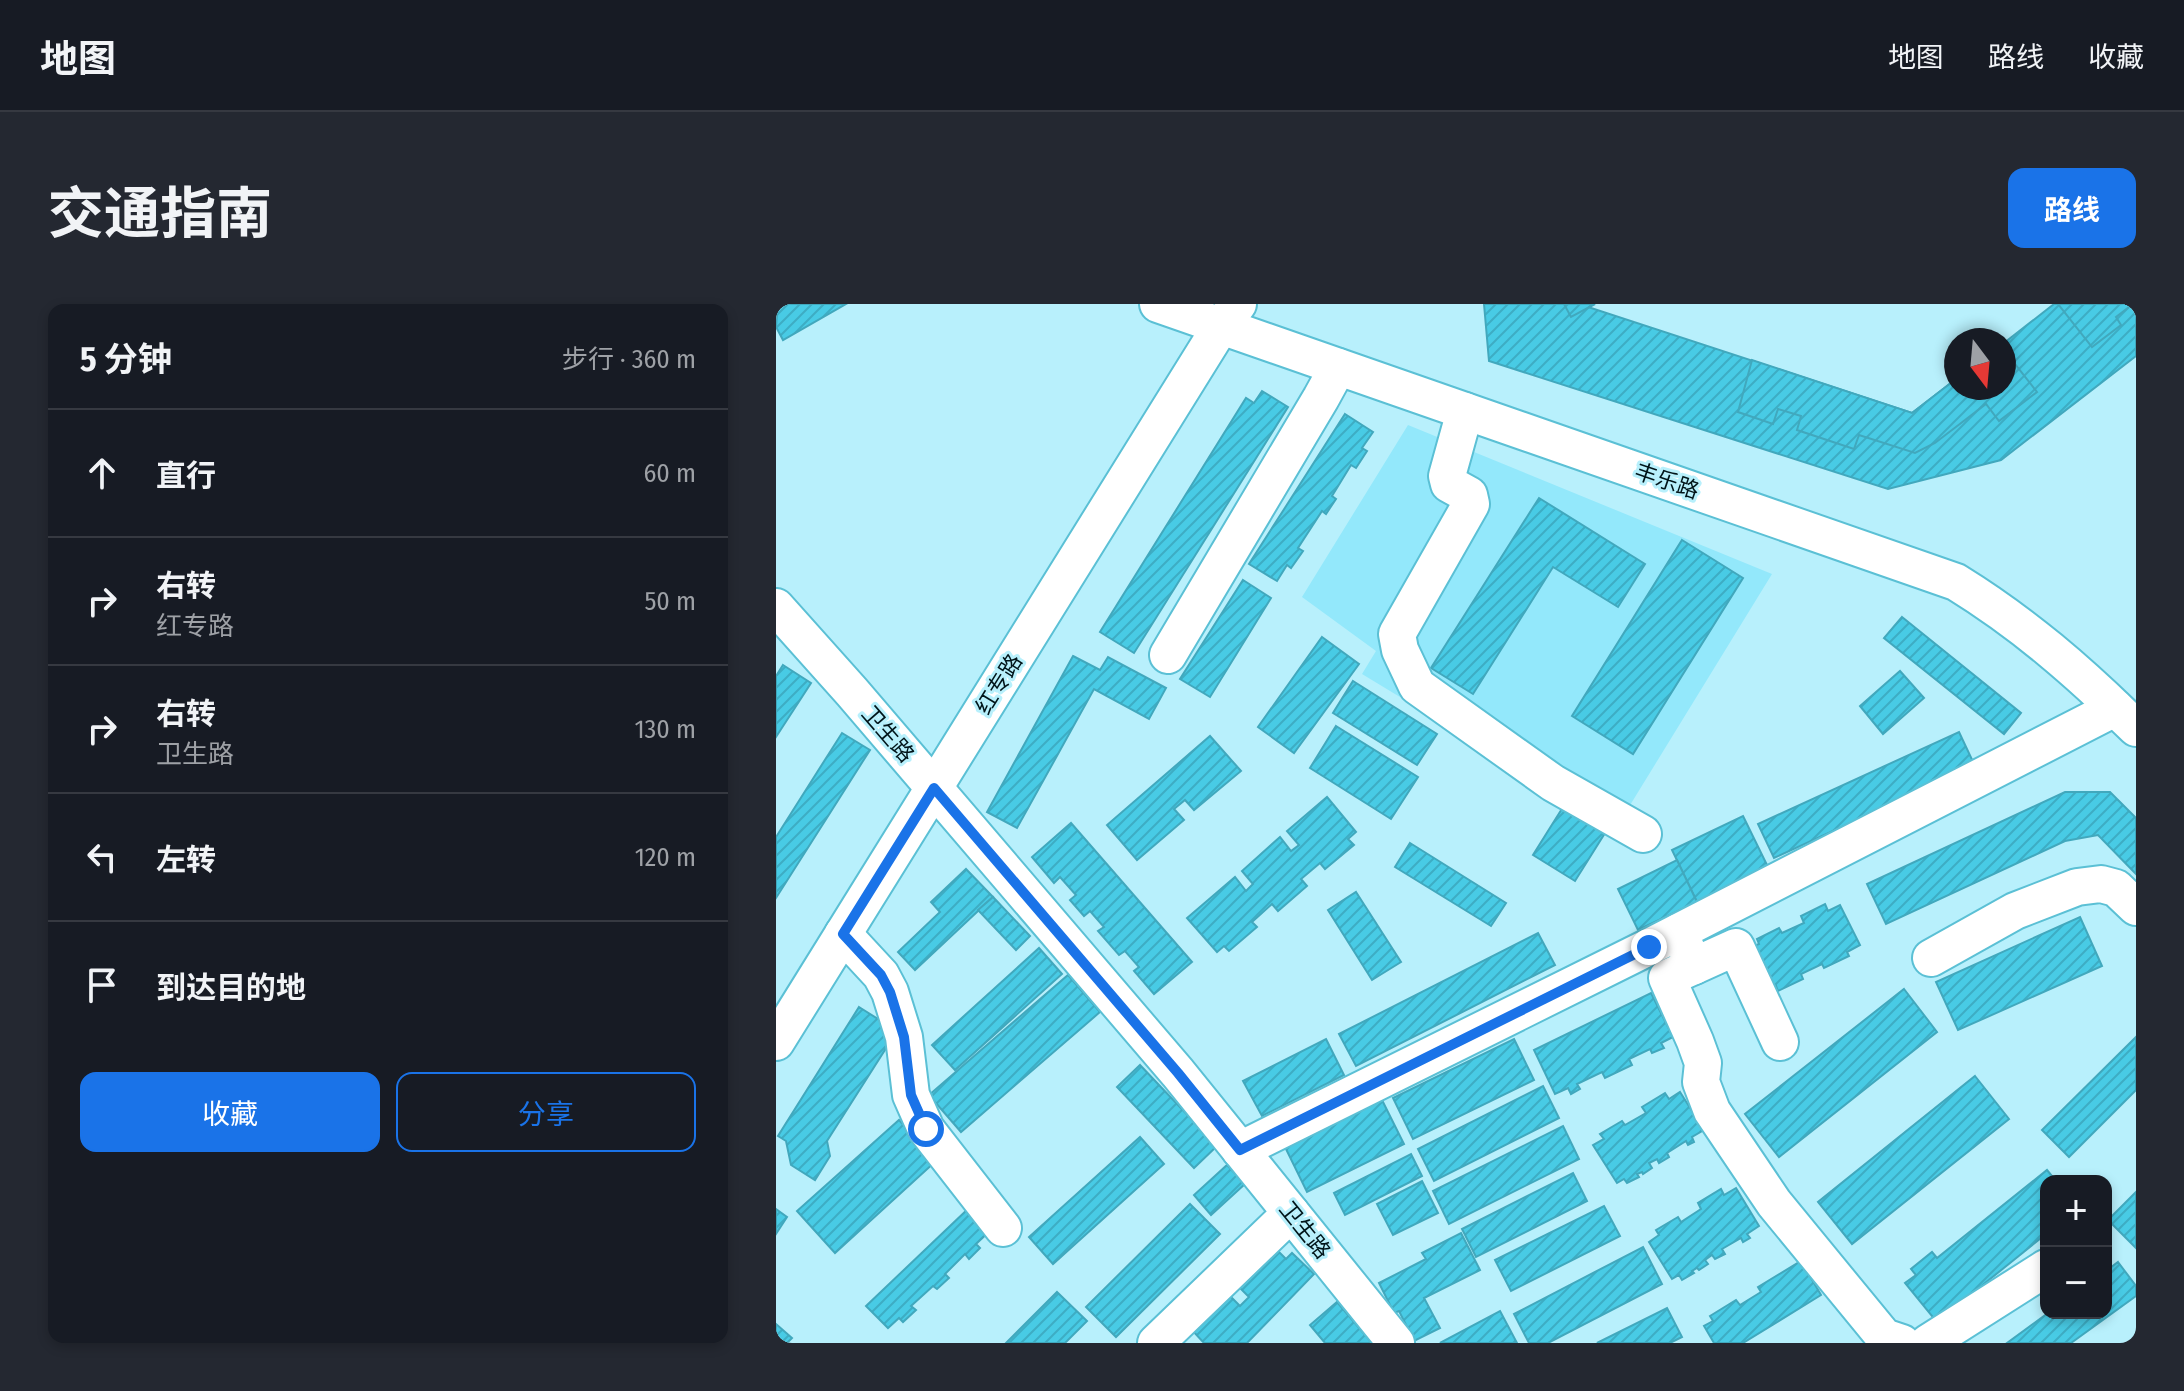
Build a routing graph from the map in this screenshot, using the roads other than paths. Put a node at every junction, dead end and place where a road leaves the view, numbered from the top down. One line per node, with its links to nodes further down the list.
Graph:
1 (1158, 304): 2 (street, 丰乐路)
2 (1229, 315): 3 (street, 丰乐路); 8 (street, 红专路)
3 (1338, 367): 4 (street, 丰乐路); 6 (street)
4 (1465, 411): 7 (street, 丰乐路); 9 (street)
5 (776, 607): 8 (street, 卫生路)
6 (1168, 655)
7 (2126, 718): 11 (street)
8 (934, 788): 12 (street, 红专路); 17 (street, 卫生路)
9 (1643, 834)
10 (2136, 907): 13 (street)
11 (1679, 932): 14 (street); 17 (street)
12 (843, 934): 15 (street, 红专路); 19 (street)
13 (1931, 958)
14 (1694, 966): 16 (street); 23 (street)
15 (776, 1042)
16 (1780, 1042)
17 (1240, 1150): 18 (street, 卫生路)
18 (1291, 1213): 21 (street); 22 (street, 卫生路)
19 (1003, 1228)
20 (2040, 1272): 24 (street)
21 (1156, 1343)
22 (1396, 1343)
23 (1902, 1343)
24 (1928, 1343)

